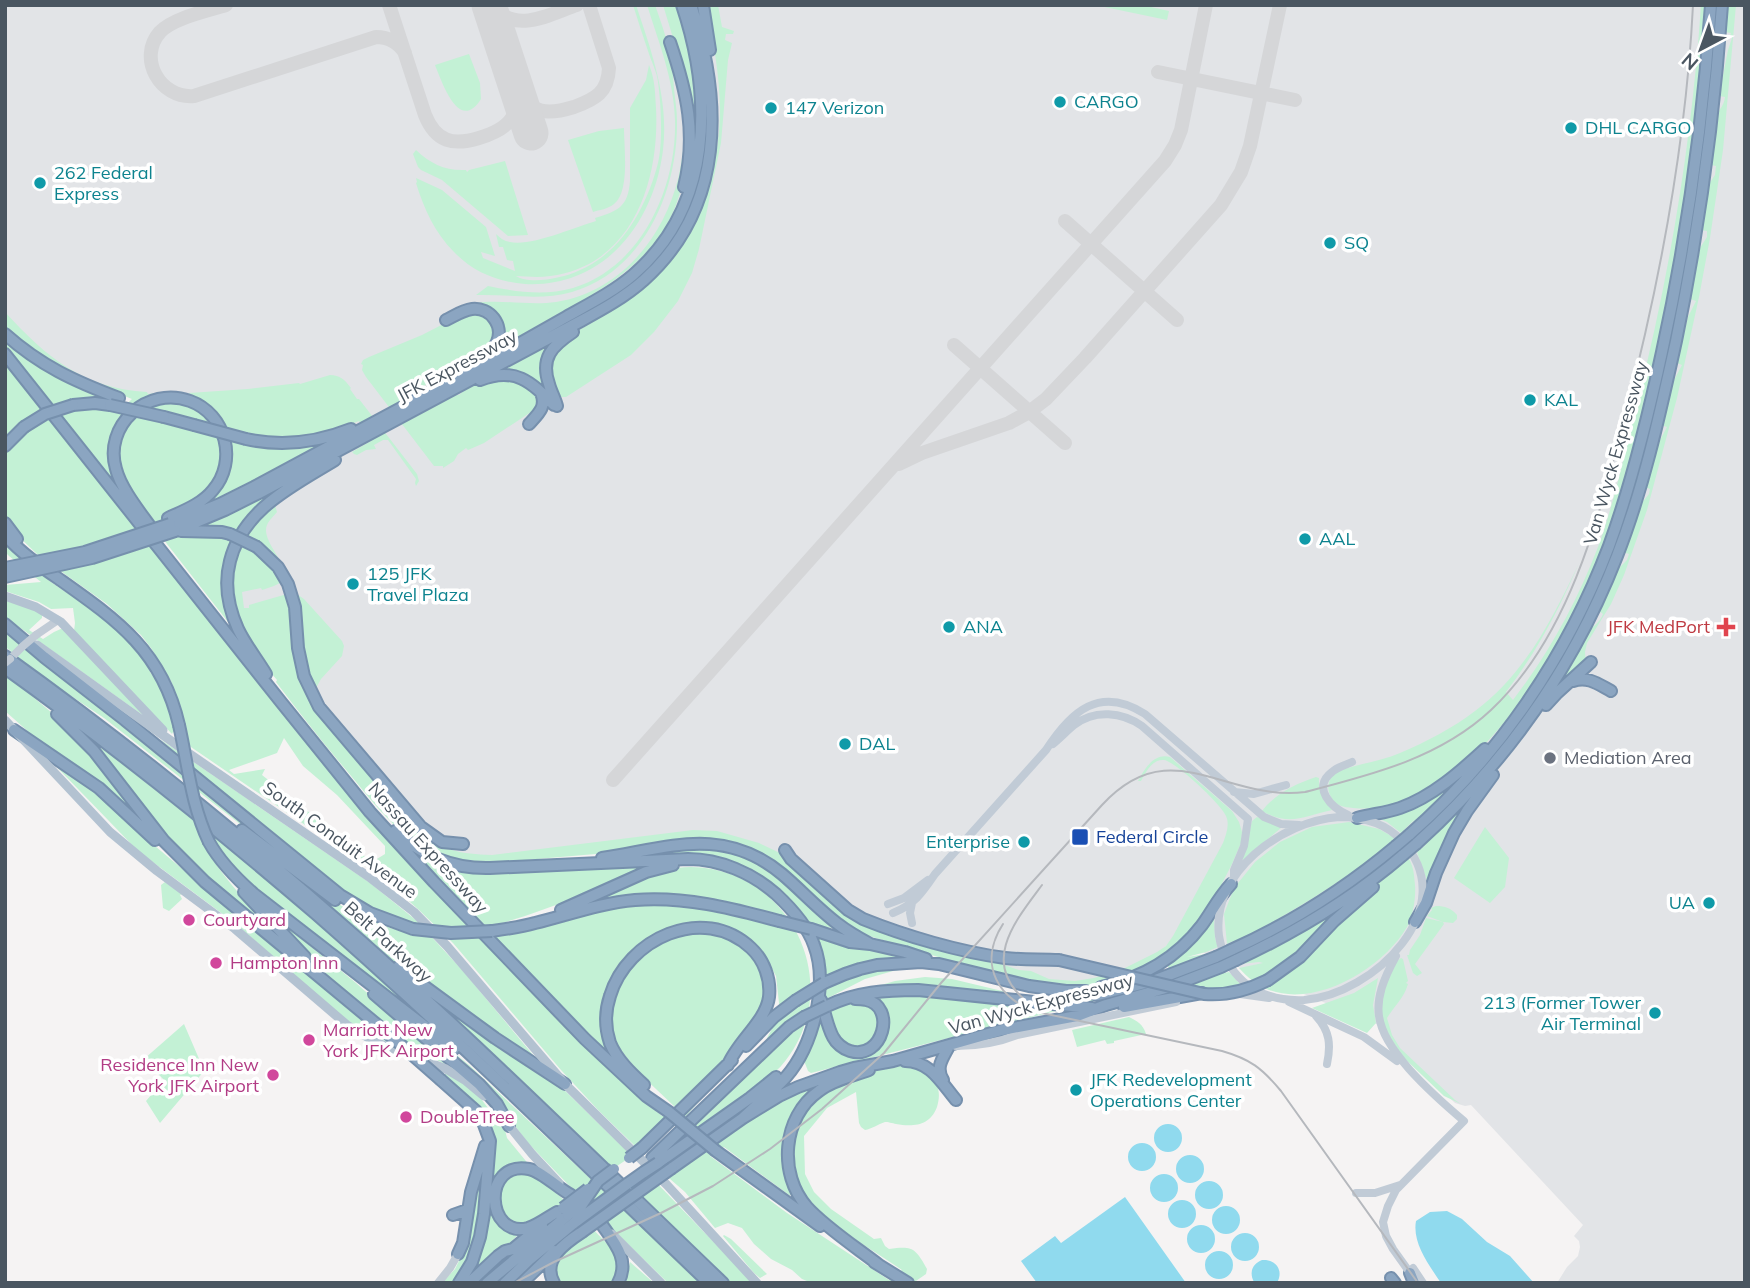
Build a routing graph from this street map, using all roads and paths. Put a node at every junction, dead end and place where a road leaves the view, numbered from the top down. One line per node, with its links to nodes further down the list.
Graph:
1 (682, 5): 9 (highway, JFK Expressway)
2 (691, 5): 7 (highway, JFK Expressway)
3 (703, 5): 7 (highway)
4 (1711, 5): 39 (highway, Van Wyck Expressway)
5 (1722, 5): 42 (highway, Van Wyck Expressway)
6 (670, 43): 9 (highway)
7 (707, 174): 8 (highway, JFK Expressway)
8 (652, 273): 14 (highway); 15 (highway, JFK Expressway)
9 (633, 275): 13 (highway, JFK Expressway)
10 (446, 320): 13 (highway)
11 (5, 334): 16 (highway)
12 (5, 354): 30 (highway, Nassau Expressway)
13 (455, 379): 17 (highway, JFK Expressway)
14 (537, 388): 15 (highway); 18 (highway)
15 (438, 397): 17 (highway, JFK Expressway)
16 (114, 401): 19 (highway, bridge); 20 (highway, bridge)
17 (402, 410): 19 (highway)
18 (529, 424)
19 (367, 427): 22 (highway); 37 (highway)
20 (5, 446)
21 (5, 523): 26 (highway)
22 (171, 525): 24 (highway, bridge); 25 (highway, bridge); 30 (highway); 52 (highway, bridge)
23 (5, 535): 26 (highway)
24 (5, 568)
25 (5, 576)
26 (68, 586): 53 (highway, bridge)
27 (5, 596): 28 (main road)
28 (58, 620): 33 (street, bridge); 43 (main road)
29 (5, 624): 43 (main road, South Conduit Avenue); 67 (highway)
30 (222, 628): 37 (highway, Nassau Expressway)
31 (5, 656): 41 (highway, Belt Parkway)
32 (1591, 662): 35 (highway)
33 (5, 666): 34 (highway, Belt Parkway)
34 (16, 676): 60 (highway); 97 (highway, Belt Parkway)
35 (1567, 684): 36 (highway); 42 (highway)
36 (1611, 691)
37 (287, 710): 47 (highway, Nassau Expressway)
38 (5, 720): 40 (main road)
39 (1515, 720): 49 (highway); 51 (highway, Van Wyck Expressway)
40 (14, 730): 60 (highway); 96 (main road)
41 (108, 732): 67 (highway); 70 (highway, Belt Parkway)
42 (1514, 739): 51 (highway, Van Wyck Expressway); 65 (highway)
43 (181, 748): 92 (main road, South Conduit Avenue)
44 (1046, 750): 48 (street); 59 (street); 61 (street)
45 (1352, 762): 49 (street)
46 (1286, 785): 48 (street)
47 (352, 791): 57 (highway); 93 (highway, Nassau Expressway)
48 (1233, 792): 50 (street)
49 (1356, 818): 50 (street); 65 (street)
50 (1302, 825): 61 (street)
51 (1413, 840): 55 (highway, Van Wyck Expressway, bridge)
52 (463, 844)
53 (212, 846): 71 (highway); 81 (highway)
54 (785, 850): 56 (highway, bridge)
55 (1400, 851): 56 (highway, Van Wyck Expressway); 73 (highway, Van Wyck Expressway)
56 (1392, 864): 73 (highway, Van Wyck Expressway)
57 (539, 865): 58 (highway); 69 (highway)
58 (731, 868): 68 (highway); 76 (highway)
59 (935, 874): 62 (street); 63 (street)
60 (205, 882): 81 (highway)
61 (1232, 882): 77 (highway); 79 (street)
62 (912, 903): 64 (street); 66 (street)
63 (888, 904)
64 (893, 913)
65 (1415, 922): 72 (street)
66 (912, 923)
67 (413, 929): 68 (highway, bridge)
68 (492, 931): 69 (highway, bridge)
69 (870, 944): 75 (highway)
70 (366, 945): 92 (highway); 123 (highway, Belt Parkway)
71 (326, 949): 96 (highway); 97 (highway)
72 (1398, 950): 79 (street); 85 (street)
73 (1234, 955): 74 (highway, Van Wyck Expressway, bridge)
74 (1218, 962): 77 (highway, Van Wyck Expressway); 82 (highway, Van Wyck Expressway)
75 (939, 964): 76 (highway, Van Wyck Expressway); 77 (highway, Van Wyck Expressway)
76 (820, 984): 80 (highway); 90 (highway, Van Wyck Expressway, bridge); 94 (highway); 98 (highway, Van Wyck Expressway)
77 (1085, 991)
78 (1223, 993): 79 (street); 84 (highway); 87 (street)
79 (1278, 998): 83 (street)
80 (841, 999): 82 (highway); 98 (highway, bridge)
81 (350, 1001): 95 (highway, bridge)
82 (1095, 1009): 84 (highway, Van Wyck Expressway)
83 (1312, 1012): 86 (street); 89 (street)
84 (1077, 1016): 87 (highway, Van Wyck Expressway)
85 (1380, 1025): 86 (street); 91 (street)
86 (1368, 1040): 91 (street)
87 (949, 1046): 88 (highway, Van Wyck Expressway); 88 (highway)
88 (893, 1061): 94 (highway, Van Wyck Expressway); 110 (highway)
89 (1327, 1064)
90 (728, 1065): 93 (highway); 105 (highway, Van Wyck Expressway, bridge)
91 (1415, 1076): 99 (street)
92 (565, 1084): 124 (main road, South Conduit Avenue)
93 (668, 1112): 110 (highway, Nassau Expressway, bridge)
94 (743, 1118): 105 (highway, bridge)
95 (484, 1126): 103 (highway); 113 (highway)
96 (509, 1126): 101 (main road)
97 (547, 1128): 122 (highway, Belt Parkway)
98 (655, 1160): 105 (highway, Van Wyck Expressway, bridge)
99 (1403, 1183): 100 (street); 102 (street)
100 (1356, 1193)
101 (571, 1195): 105 (highway); 106 (main road)
102 (1388, 1206): 111 (street); 126 (street)
103 (467, 1210): 104 (highway); 109 (highway)
104 (453, 1215)
105 (569, 1218): 107 (highway); 108 (highway); 116 (highway, Van Wyck Expressway); 117 (highway, Van Wyck Expressway)
106 (600, 1222): 120 (highway); 121 (main road)
107 (564, 1245): 118 (highway); 119 (highway)
108 (513, 1249): 114 (highway); 115 (highway)
109 (458, 1254): 112 (street)
110 (879, 1265): 125 (highway, Nassau Expressway)
111 (1414, 1279)
112 (438, 1283)
113 (459, 1283)
114 (468, 1283)
115 (481, 1283)
116 (487, 1283)
117 (505, 1283)
118 (522, 1283)
119 (554, 1283)
120 (618, 1283)
121 (661, 1283)
122 (709, 1283)
123 (723, 1283)
124 (757, 1283)
125 (908, 1283)
126 (1423, 1283)

